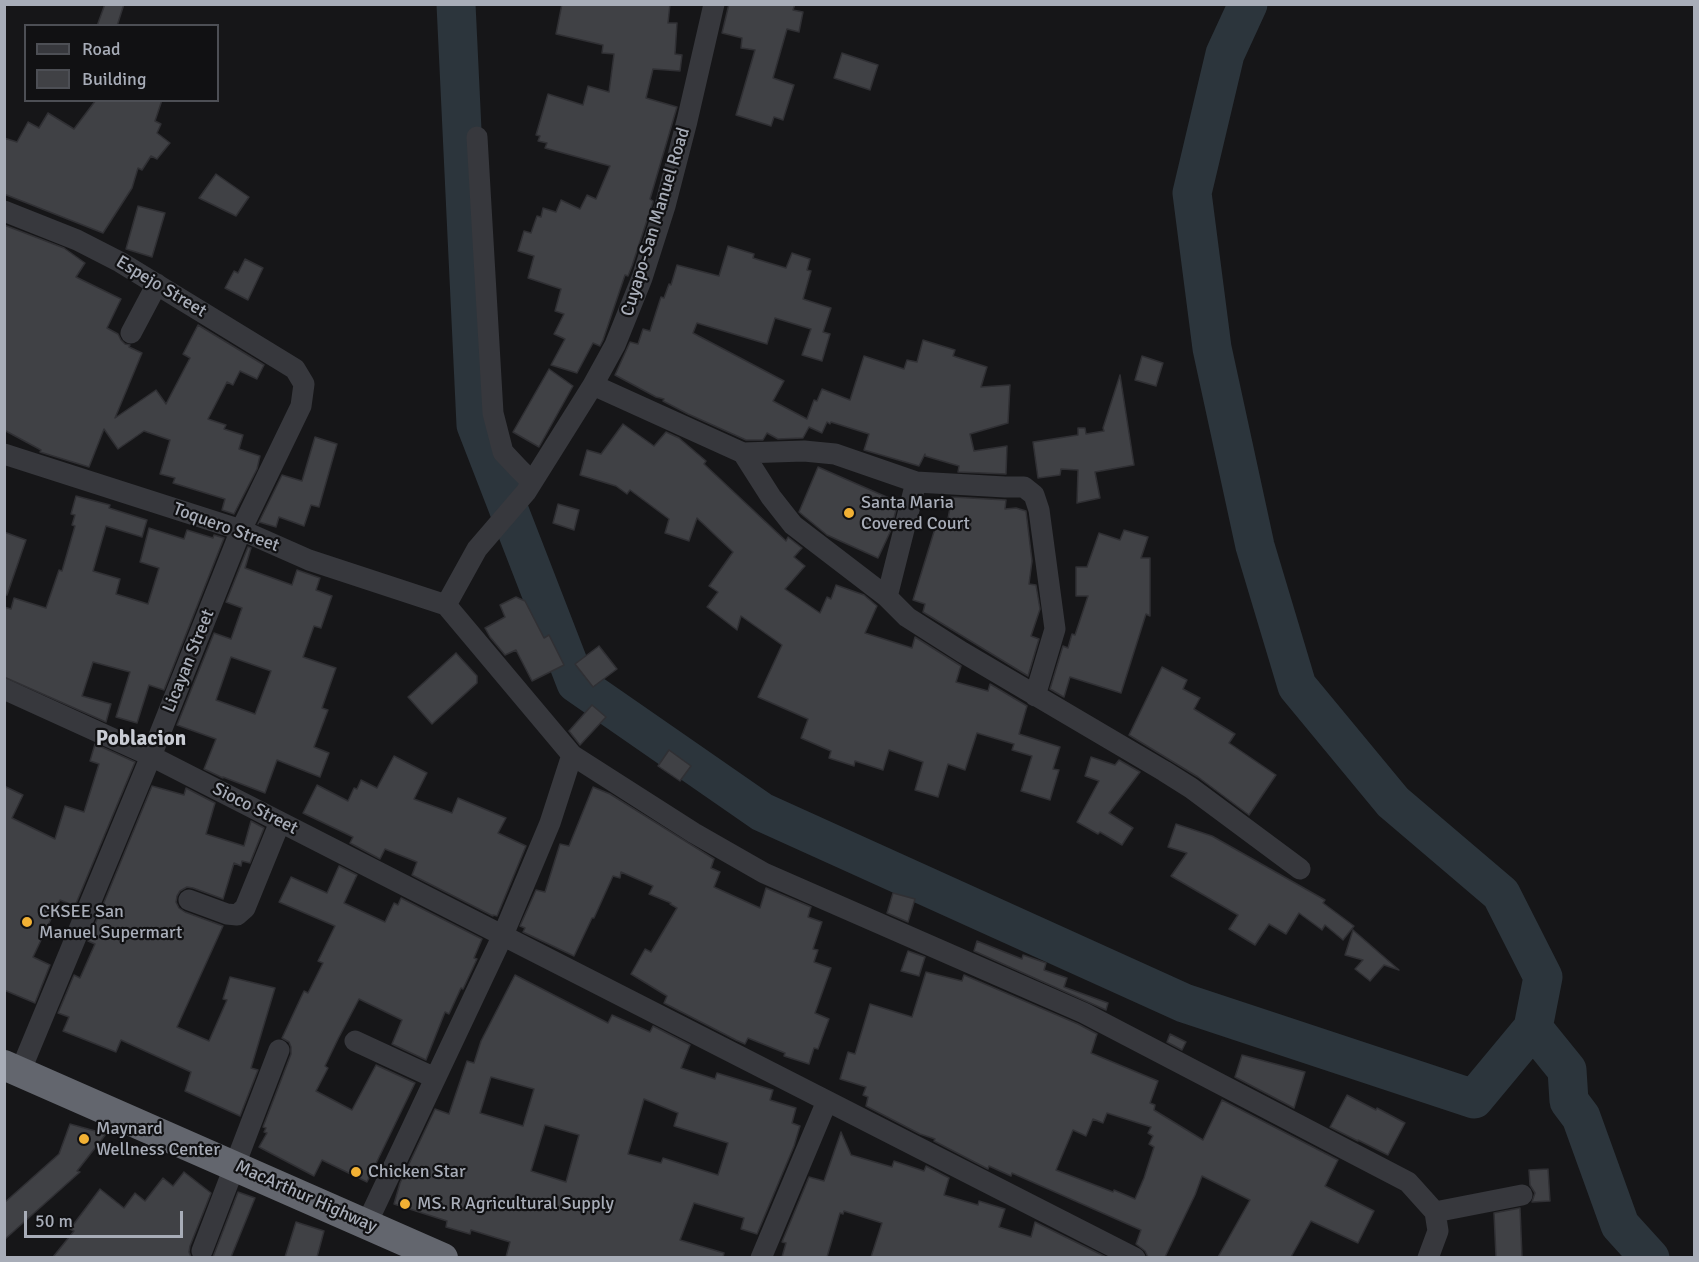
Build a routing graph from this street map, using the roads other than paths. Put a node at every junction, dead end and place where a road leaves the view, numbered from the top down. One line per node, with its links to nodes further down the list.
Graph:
1 (714, 4): 7 (street, Cuyapo-San Manuel Road)
2 (477, 137): 11 (street)
3 (4, 211): 4 (street, Espejo Street)
4 (157, 284): 5 (street); 6 (street, Espejo Street)
5 (131, 333)
6 (304, 384): 12 (street, Licayan Street)
7 (593, 385): 8 (street); 11 (street, Cuyapo-San Manuel Road)
8 (743, 453): 10 (street); 13 (street)
9 (4, 454): 12 (street, Toquero Street)
10 (916, 482): 13 (street); 16 (street)
11 (529, 487): 14 (street, Cuyapo-San Manuel Road)
12 (241, 530): 14 (street, Toquero Street); 18 (street, Licayan Street)
13 (887, 597): 16 (street)
14 (446, 605): 17 (street)
15 (4, 689): 18 (street, Sioco Street)
16 (1035, 696): 20 (street)
17 (572, 755): 22 (street); 30 (street)
18 (151, 756): 19 (street, Sioco Street); 25 (street, Licayan Street)
19 (280, 822): 21 (street); 22 (street, Sioco Street)
20 (1300, 869)
21 (189, 900)
22 (503, 935): 26 (street); 27 (street, Sioco Street)
23 (354, 1041): 26 (street)
24 (279, 1050): 28 (street)
25 (12, 1069): 28 (highway, MacArthur Highway)
26 (435, 1078): 31 (street)
27 (827, 1101): 34 (street); 35 (street, Sioco Street)
28 (235, 1166): 31 (highway, MacArthur Highway); 32 (street)
29 (1522, 1195): 30 (street)
30 (1435, 1212): 36 (street)
31 (367, 1223): 33 (highway, MacArthur Highway)
32 (202, 1251)
33 (443, 1257)
34 (761, 1257)
35 (1135, 1257)
36 (1428, 1257)

